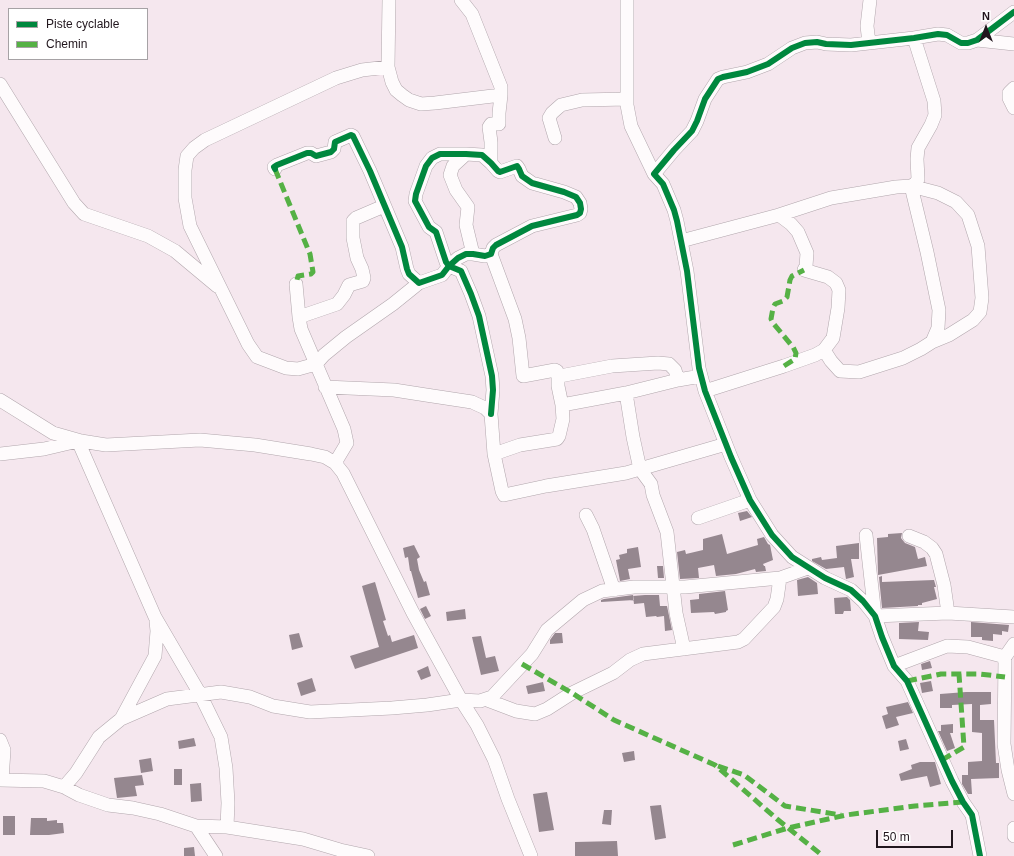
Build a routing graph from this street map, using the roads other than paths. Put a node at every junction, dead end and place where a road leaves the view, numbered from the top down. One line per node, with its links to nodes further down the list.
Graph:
1 (389, 0): 10 (street)
2 (461, 0): 13 (street)
3 (627, 0): 14 (street)
4 (870, 0): 8 (street)
5 (1014, 12): 7 (street)
6 (914, 38): 7 (street); 8 (street); 21 (street)
7 (977, 40): 9 (street)
8 (869, 43): 20 (street)
9 (1014, 44)
10 (388, 67): 13 (street); 30 (street)
11 (0, 84): 30 (street)
12 (1014, 88): 15 (street)
13 (502, 95): 18 (street)
14 (627, 99): 16 (street); 20 (street)
15 (1014, 108)
16 (555, 138)
17 (466, 154): 18 (street); 25 (street); 27 (street)
18 (491, 163): 26 (street)
19 (275, 169): 22 (street)
20 (654, 174): 24 (street)
21 (911, 186): 23 (street); 32 (street); 32 (street)
22 (384, 206): 28 (street); 31 (street)
23 (779, 215): 24 (street); 33 (street)
24 (681, 241): 36 (street)
25 (473, 254): 26 (street); 27 (street)
26 (491, 254): 35 (street)
27 (449, 266): 28 (street); 43 (street)
28 (420, 282): 34 (street)
29 (296, 284): 31 (street)
30 (219, 288): 34 (street)
31 (299, 317): 34 (street)
32 (932, 342): 33 (street)
33 (824, 350): 39 (street)
34 (316, 364): 38 (street)
35 (558, 375): 37 (street); 42 (street)
36 (700, 376): 37 (street); 39 (street)
37 (678, 380): 40 (street)
38 (325, 386): 43 (street); 48 (street)
39 (705, 391): 45 (street)
40 (626, 393): 42 (street); 49 (street)
41 (0, 400): 44 (street)
42 (562, 405): 47 (street)
43 (491, 414): 47 (street)
44 (78, 441): 46 (street); 48 (street); 61 (street)
45 (726, 444): 49 (street); 50 (street)
46 (0, 454)
47 (494, 454): 49 (street)
48 (334, 463): 69 (street)
49 (640, 469): 57 (street)
50 (750, 500): 52 (street); 55 (street)
51 (586, 515): 58 (street)
52 (698, 518)
53 (866, 536): 60 (street)
54 (909, 536): 59 (street)
55 (808, 568): 56 (street); 60 (street)
56 (780, 578): 57 (street); 64 (street)
57 (673, 587): 58 (street); 64 (street)
58 (614, 590): 70 (street)
59 (948, 613): 60 (street); 62 (street)
60 (875, 616): 66 (street)
61 (156, 617): 68 (street); 71 (street)
62 (1014, 617)
63 (1014, 644): 65 (street)
64 (684, 650): 70 (street)
65 (1005, 657): 66 (street); 67 (street)
66 (894, 666): 83 (street)
67 (1010, 680): 75 (street)
68 (200, 694): 69 (street); 71 (street); 77 (street)
69 (461, 700): 70 (street); 82 (street)
70 (487, 700)
71 (122, 719): 74 (street)
72 (0, 740): 73 (street)
73 (1, 780): 74 (street)
74 (64, 787): 76 (street)
75 (1014, 794)
76 (196, 826): 77 (street); 80 (street)
77 (227, 827): 81 (street)
78 (1014, 828): 79 (street)
79 (1014, 836)
80 (216, 856)
81 (368, 856)
82 (531, 856)
83 (980, 856)

